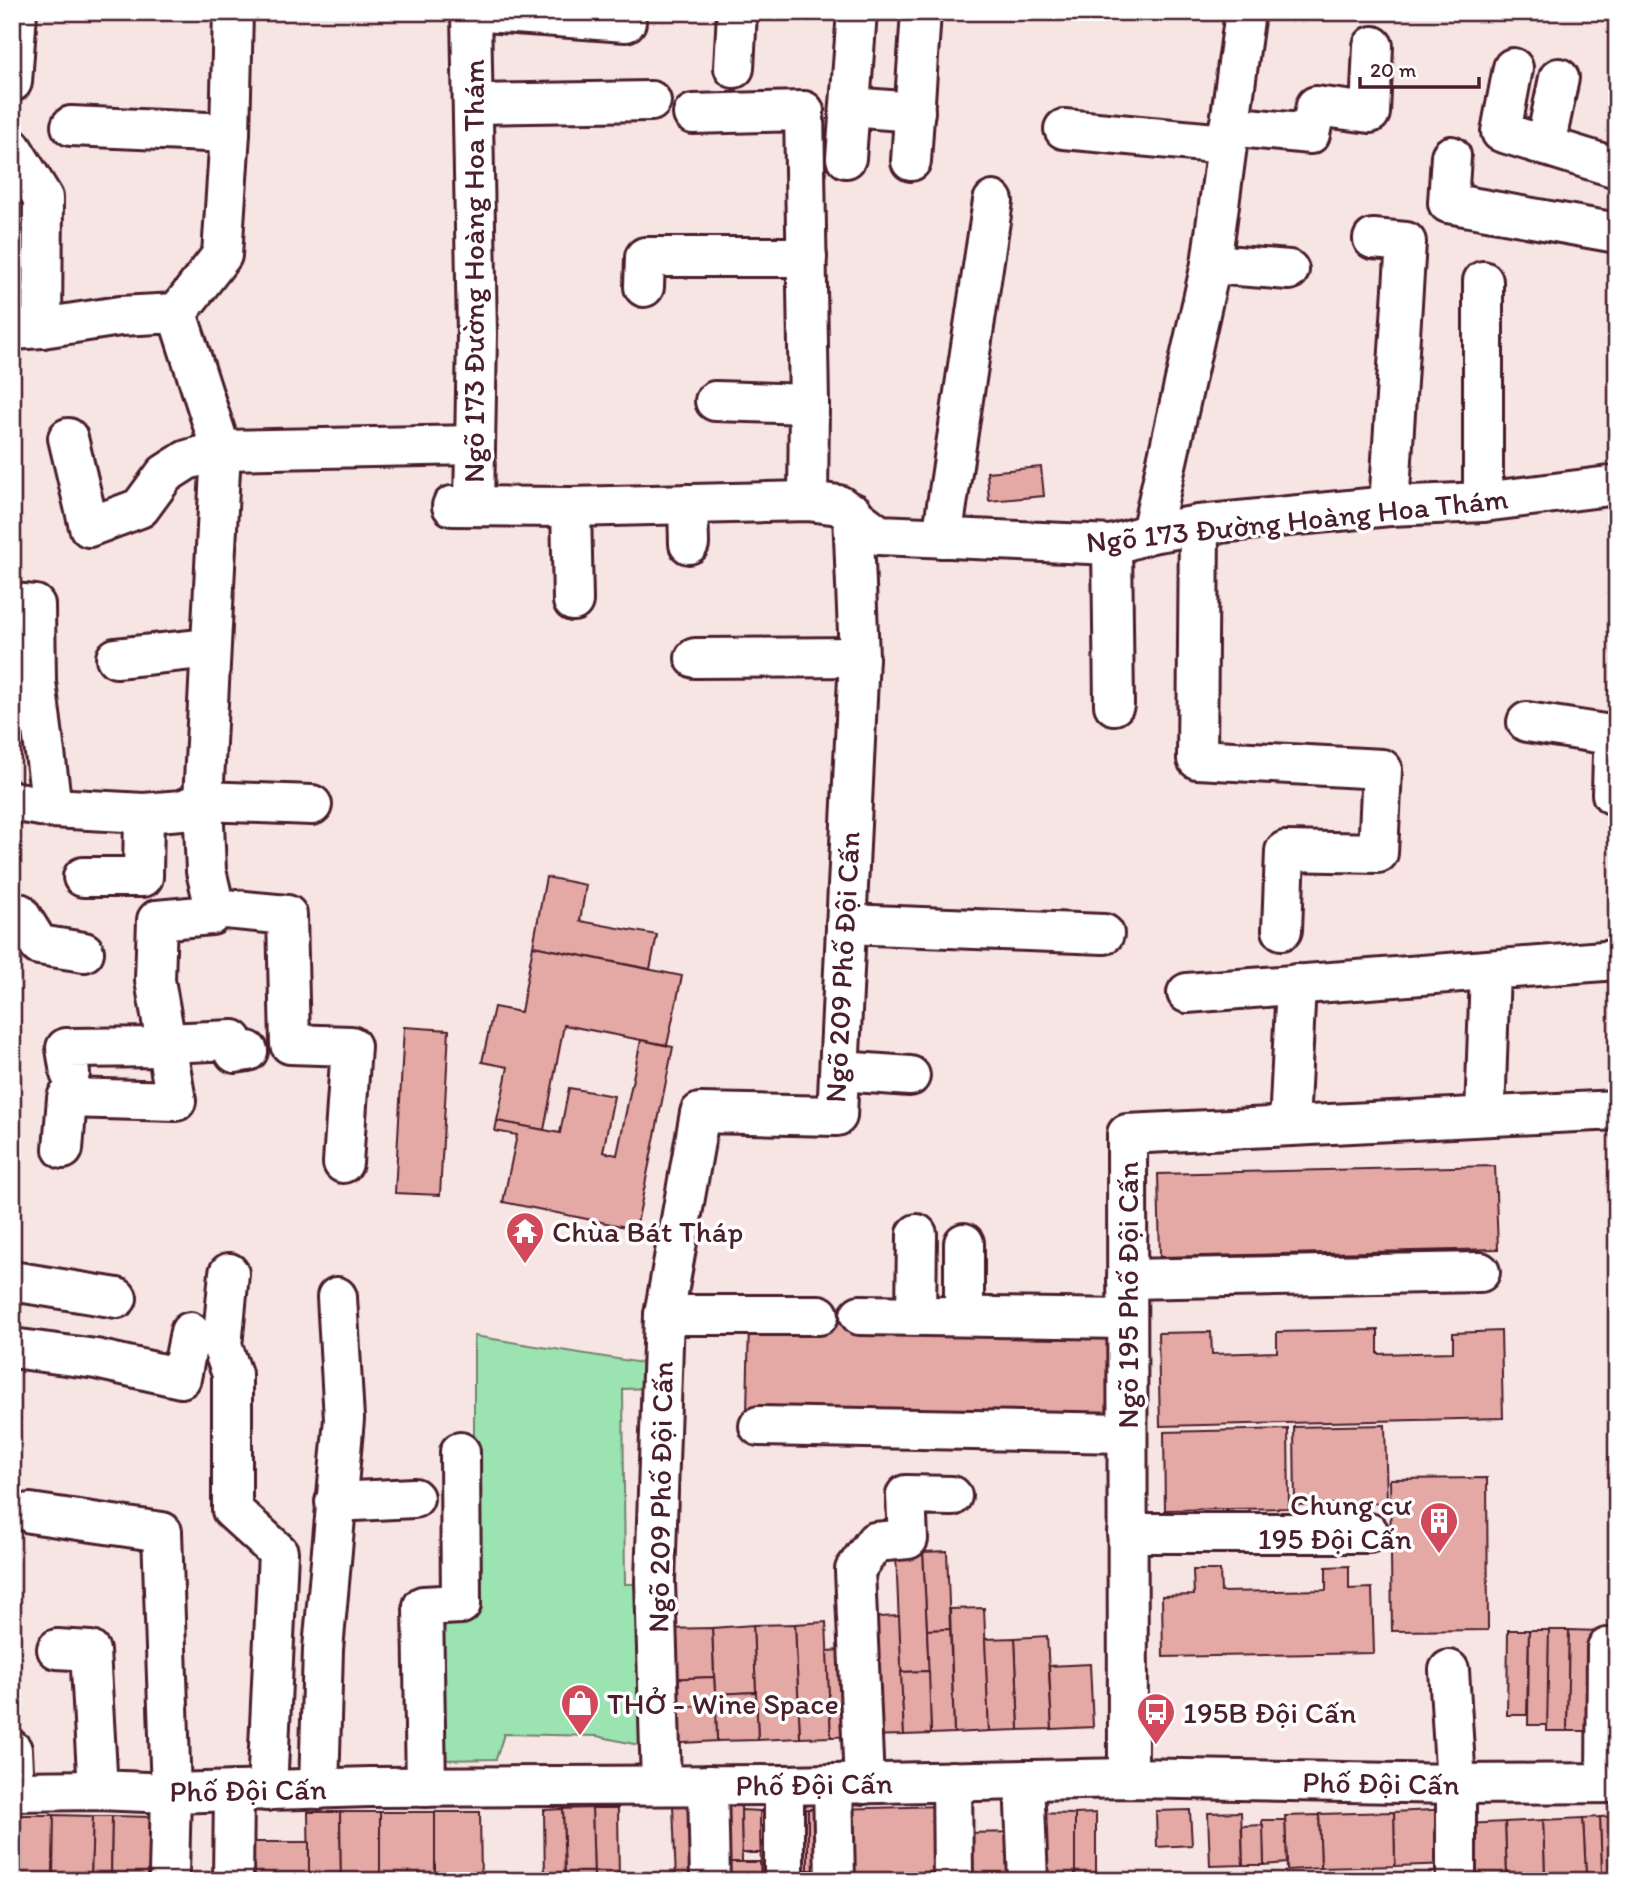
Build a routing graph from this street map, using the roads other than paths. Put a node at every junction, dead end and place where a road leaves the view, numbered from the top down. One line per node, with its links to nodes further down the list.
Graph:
1 (17, 12): 14 (street)
2 (233, 12): 22 (street)
3 (471, 12): 16 (street, Ngõ 173 Đường Hoàng Hoa Thám)
4 (485, 12): 9 (street)
5 (737, 12): 11 (street)
6 (857, 12): 17 (street)
7 (921, 12): 18 (street)
8 (1245, 12): 23 (street)
9 (626, 22)
10 (1373, 46): 23 (street)
11 (734, 68)
12 (1513, 68): 24 (street)
13 (1559, 78): 24 (street)
14 (12, 82)
15 (650, 101): 16 (street)
16 (473, 104): 43 (street, Ngõ 173 Đường Hoàng Hoa Thám)
17 (850, 107): 18 (street); 27 (street)
18 (915, 112): 28 (street)
19 (694, 114): 33 (street)
20 (71, 126): 22 (street)
21 (1064, 130): 23 (street)
22 (230, 133): 38 (street)
23 (1227, 135): 34 (street)
24 (1545, 146): 29 (street)
25 (12, 148): 39 (street)
26 (1451, 156): 31 (street)
27 (846, 158)
28 (911, 161)
29 (1617, 168)
30 (993, 201): 54 (street)
31 (1617, 233)
32 (1373, 239): 49 (street)
33 (807, 257): 37 (street); 41 (street)
34 (1211, 264): 35 (street); 53 (street)
35 (1289, 270)
36 (1483, 281): 47 (street)
37 (644, 287)
38 (177, 313): 39 (street); 44 (street)
39 (27, 329)
40 (715, 401): 41 (street)
41 (809, 404): 46 (street)
42 (68, 438): 44 (street)
43 (475, 444): 44 (street); 50 (street, Ngõ 173 Đường Hoàng Hoa Thám)
44 (220, 450): 59 (street)
45 (1617, 485): 47 (street, Ngõ 173 Đường Hoàng Hoa Thám)
46 (808, 501): 48 (street, Ngõ 173 Đường Hoàng Hoa Thám); 51 (street, Ngõ 173 Đường Hoàng Hoa Thám)
47 (1483, 502): 49 (street, Ngõ 173 Đường Hoàng Hoa Thám)
48 (688, 504): 50 (street, Ngõ 173 Đường Hoàng Hoa Thám); 55 (street)
49 (1389, 506): 52 (street, Ngõ 173 Đường Hoàng Hoa Thám)
50 (571, 507): 57 (street)
51 (853, 513): 54 (street, Ngõ 173 Đường Hoàng Hoa Thám); 60 (street, Ngõ 209 Phố Đội Cấn)
52 (1199, 525): 53 (street, Ngõ 173 Đường Hoàng Hoa Thám); 76 (street)
53 (1152, 533): 56 (street, Ngõ 173 Đường Hoàng Hoa Thám)
54 (942, 538): 56 (street, Ngõ 173 Đường Hoàng Hoa Thám)
55 (689, 544)
56 (1112, 545): 63 (street)
57 (573, 601)
58 (12, 603): 70 (street)
59 (210, 648): 61 (street); 67 (street)
60 (859, 657): 62 (street); 75 (street, Ngõ 209 Phố Đội Cấn)
61 (116, 658)
62 (695, 658)
63 (1114, 705)
64 (1527, 722): 65 (street)
65 (1615, 745): 68 (street)
66 (12, 801): 70 (street)
67 (203, 801): 69 (street); 71 (street); 73 (street)
68 (1612, 802)
69 (312, 805)
70 (52, 808): 71 (street)
71 (144, 813): 72 (street)
72 (83, 877)
73 (215, 908): 83 (street); 92 (street)
74 (12, 912): 78 (street)
75 (846, 924): 77 (street); 86 (street, Ngõ 209 Phố Đội Cấn)
76 (1282, 930)
77 (1104, 934)
78 (84, 952)
79 (1617, 960): 80 (street)
80 (1490, 970): 81 (street); 89 (street)
81 (1296, 984): 82 (street); 90 (street)
82 (1187, 993)
83 (167, 1045): 84 (street); 85 (street); 91 (street)
84 (79, 1047)
85 (248, 1051)
86 (840, 1071): 87 (street); 101 (street, Ngõ 209 Phố Đội Cấn)
87 (910, 1076)
88 (1617, 1110): 89 (street, Ngõ 195 Phố Đội Cấn)
89 (1485, 1116): 90 (street, Ngõ 195 Phố Đội Cấn)
90 (1289, 1126): 97 (street, Ngõ 195 Phố Đội Cấn)
91 (64, 1149)
92 (343, 1163)
93 (917, 1234): 104 (street)
94 (964, 1243): 105 (street)
95 (1480, 1272): 97 (street)
96 (229, 1273): 135 (street)
97 (1127, 1279): 106 (street, Ngõ 195 Phố Đội Cấn)
98 (12, 1281): 100 (street)
99 (337, 1297): 114 (street)
100 (117, 1298)
101 (664, 1315): 102 (street); 126 (street, Ngõ 209 Phố Đội Cấn)
102 (819, 1315)
103 (860, 1315): 104 (street)
104 (916, 1315): 105 (street)
105 (964, 1315): 106 (street)
106 (1127, 1319): 110 (street, Ngõ 195 Phố Đội Cấn)
107 (190, 1332): 108 (street)
108 (12, 1348)
109 (759, 1426): 110 (street)
110 (1127, 1433): 116 (street, Ngõ 195 Phố Đội Cấn)
111 (460, 1452): 131 (street)
112 (952, 1496): 127 (street)
113 (414, 1498): 114 (street)
114 (335, 1502): 132 (street)
115 (30, 1513): 136 (street)
116 (1128, 1533): 117 (street); 122 (street, Ngõ 195 Phố Đội Cấn)
117 (1369, 1533)
118 (1608, 1648): 125 (street)
119 (57, 1649): 133 (street)
120 (1449, 1670): 128 (street)
121 (12, 1751): 134 (street)
122 (1128, 1778): 123 (street, Phố Đội Cấn); 128 (street, Phố Đội Cấn)
123 (1024, 1780): 124 (street, Phố Đội Cấn); 143 (street)
124 (952, 1781): 127 (street, Phố Đội Cấn); 142 (street)
125 (1611, 1783): 128 (street, Phố Đội Cấn)
126 (661, 1784): 129 (street, Phố Đội Cấn); 131 (street, Phố Đội Cấn)
127 (849, 1784): 130 (street, Phố Đội Cấn); 141 (street)
128 (1456, 1784): 144 (street)
129 (708, 1785): 130 (street, Phố Đội Cấn); 139 (street)
130 (783, 1785): 140 (street)
131 (426, 1787): 132 (street, Phố Đội Cấn)
132 (319, 1789): 135 (street, Phố Đội Cấn)
133 (98, 1790): 134 (street, Phố Đội Cấn); 136 (street, Phố Đội Cấn)
134 (13, 1791)
135 (251, 1791): 136 (street, Phố Đội Cấn); 138 (street)
136 (171, 1793): 137 (street)
137 (169, 1874)
138 (233, 1881)
139 (710, 1881)
140 (784, 1881)
141 (835, 1881)
142 (953, 1881)
143 (1028, 1881)
144 (1456, 1881)

